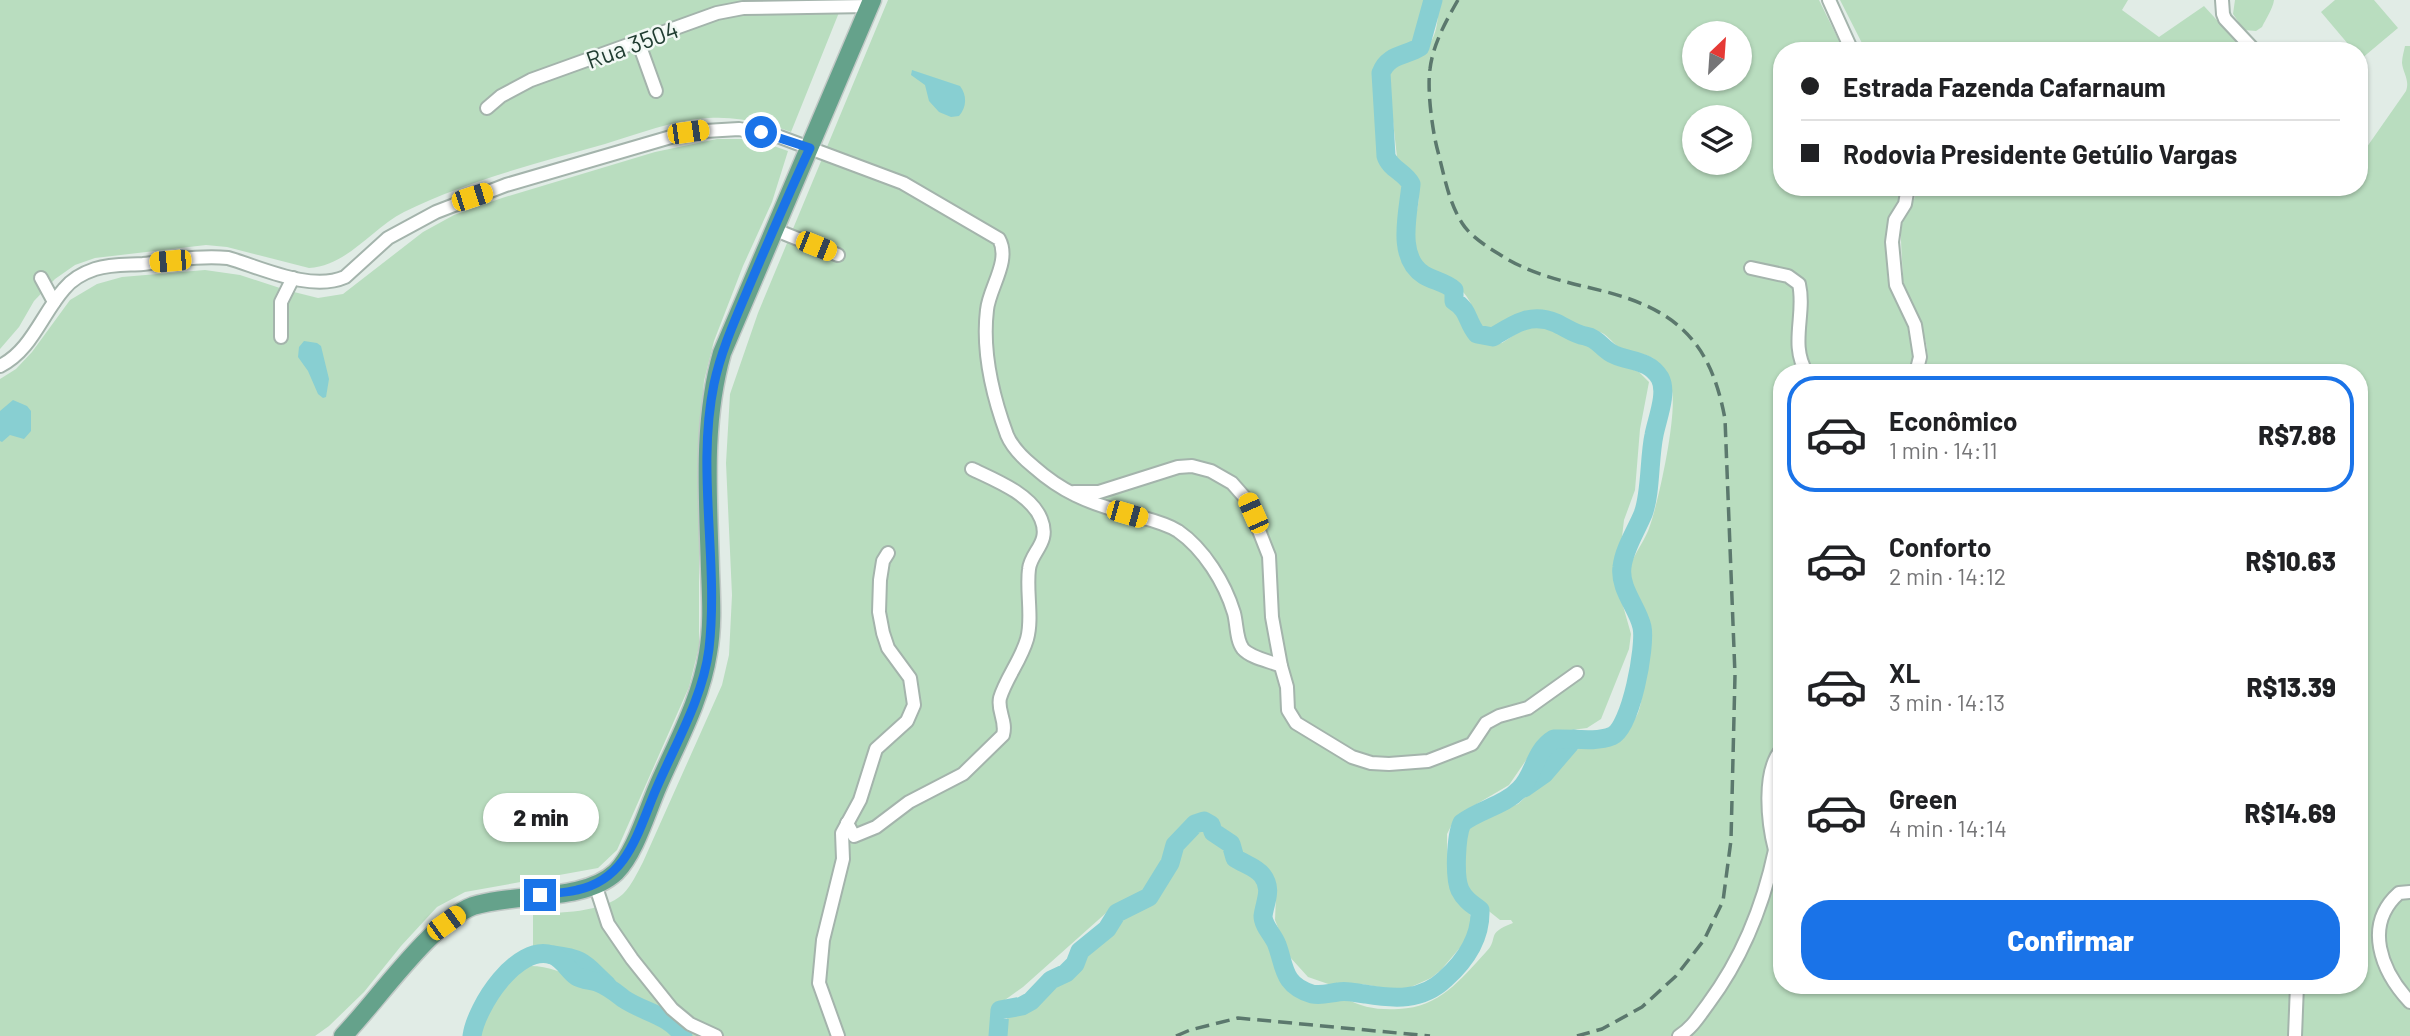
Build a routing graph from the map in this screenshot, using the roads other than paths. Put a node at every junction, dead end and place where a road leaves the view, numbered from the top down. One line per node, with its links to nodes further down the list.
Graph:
1 (1829, 0): 5 (street)
2 (2222, 0): 6 (street)
3 (870, 3): 4 (street, Rua 3504); 9 (main road)
4 (638, 41): 7 (street); 8 (street, Rua 3504)
5 (1848, 42)
6 (2247, 42)
7 (656, 92)
8 (487, 108)
9 (810, 148): 11 (main road); 15 (street); 22 (street)
10 (1906, 196): 19 (street)
11 (773, 229): 12 (street); 30 (main road)
12 (838, 255)
13 (1751, 268): 18 (street)
14 (41, 278): 16 (street)
15 (293, 278): 16 (street); 17 (street)
16 (54, 302): 20 (street)
17 (281, 337)
18 (1801, 364)
19 (1918, 364)
20 (0, 366)
21 (972, 469): 27 (street)
22 (1066, 492): 24 (street); 24 (street)
23 (888, 553): 27 (street)
24 (1281, 666): 25 (street)
25 (1577, 673)
26 (1773, 762): 28 (street)
27 (847, 823): 36 (street)
28 (1773, 836)
29 (1773, 868): 37 (street)
30 (596, 884): 34 (main road); 35 (street)
31 (2410, 892): 33 (street)
32 (2297, 994): 38 (street)
33 (2410, 1002)
34 (343, 1036)
35 (716, 1036)
36 (838, 1036)
37 (1679, 1036)
38 (2295, 1036)

